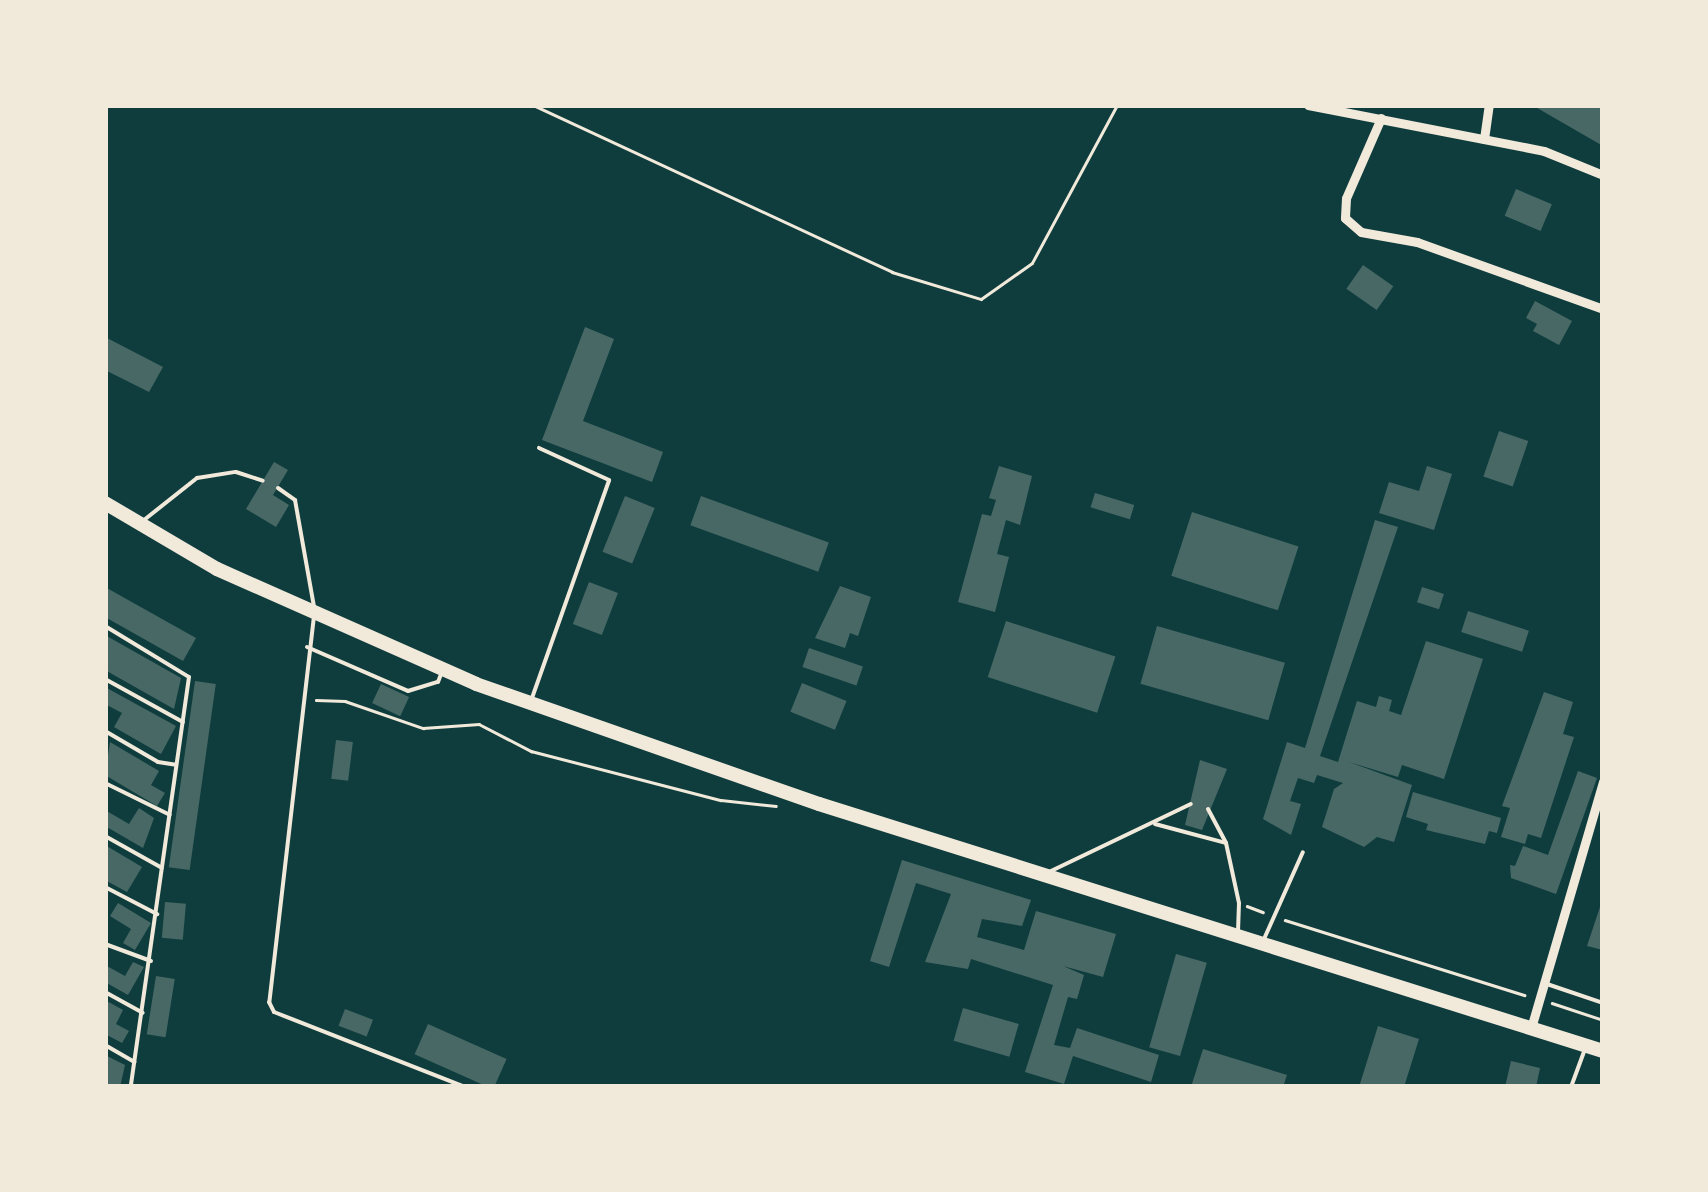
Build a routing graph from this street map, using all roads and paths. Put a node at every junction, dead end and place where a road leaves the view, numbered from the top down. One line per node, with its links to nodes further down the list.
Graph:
1 (533, 105): 2 (path)
2 (1117, 105)
3 (1308, 105): 5 (street)
4 (1489, 105): 6 (street)
5 (1381, 118): 6 (street); 8 (street)
6 (1484, 139): 7 (street)
7 (1603, 175)
8 (1603, 308)
9 (540, 448): 20 (lane)
10 (263, 481): 13 (lane)
11 (278, 488): 14 (lane)
12 (105, 503): 13 (main road)
13 (140, 523): 14 (main road)
14 (314, 616): 16 (lane); 17 (main road)
15 (105, 626): 21 (lane)
16 (308, 647): 17 (lane); 19 (lane)
17 (443, 670): 20 (main road)
18 (105, 679): 21 (lane)
19 (302, 699): 27 (path); 56 (lane)
20 (530, 702): 35 (main road)
21 (183, 722): 23 (lane)
22 (105, 731): 23 (lane)
23 (177, 766): 29 (lane)
24 (1603, 780): 44 (street)
25 (105, 783): 29 (lane)
26 (1191, 804): 30 (lane)
27 (794, 808)
28 (1208, 808): 32 (lane)
29 (170, 816): 34 (lane)
30 (1155, 824): 32 (lane); 35 (lane)
31 (105, 836): 34 (lane)
32 (1226, 843): 37 (lane)
33 (1303, 852): 39 (lane)
34 (163, 868): 38 (lane)
35 (1044, 874): 40 (main road)
36 (105, 887): 38 (lane)
37 (1239, 904): 39 (path); 40 (lane)
38 (157, 914): 43 (lane)
39 (1274, 916): 41 (lane); 46 (path)
40 (1238, 936): 41 (main road)
41 (1262, 943): 50 (main road)
42 (105, 944): 43 (lane)
43 (151, 961): 48 (lane)
44 (1544, 983): 46 (street); 47 (lane)
45 (105, 992): 48 (lane)
46 (1540, 999): 49 (path); 50 (street)
47 (1603, 1003)
48 (143, 1012): 54 (lane)
49 (1603, 1020)
50 (1531, 1028): 52 (main road)
51 (105, 1045): 54 (lane)
52 (1587, 1046): 53 (main road); 57 (lane)
53 (1603, 1051)
54 (135, 1062): 55 (lane)
55 (131, 1087)
56 (465, 1087)
57 (1571, 1087)

